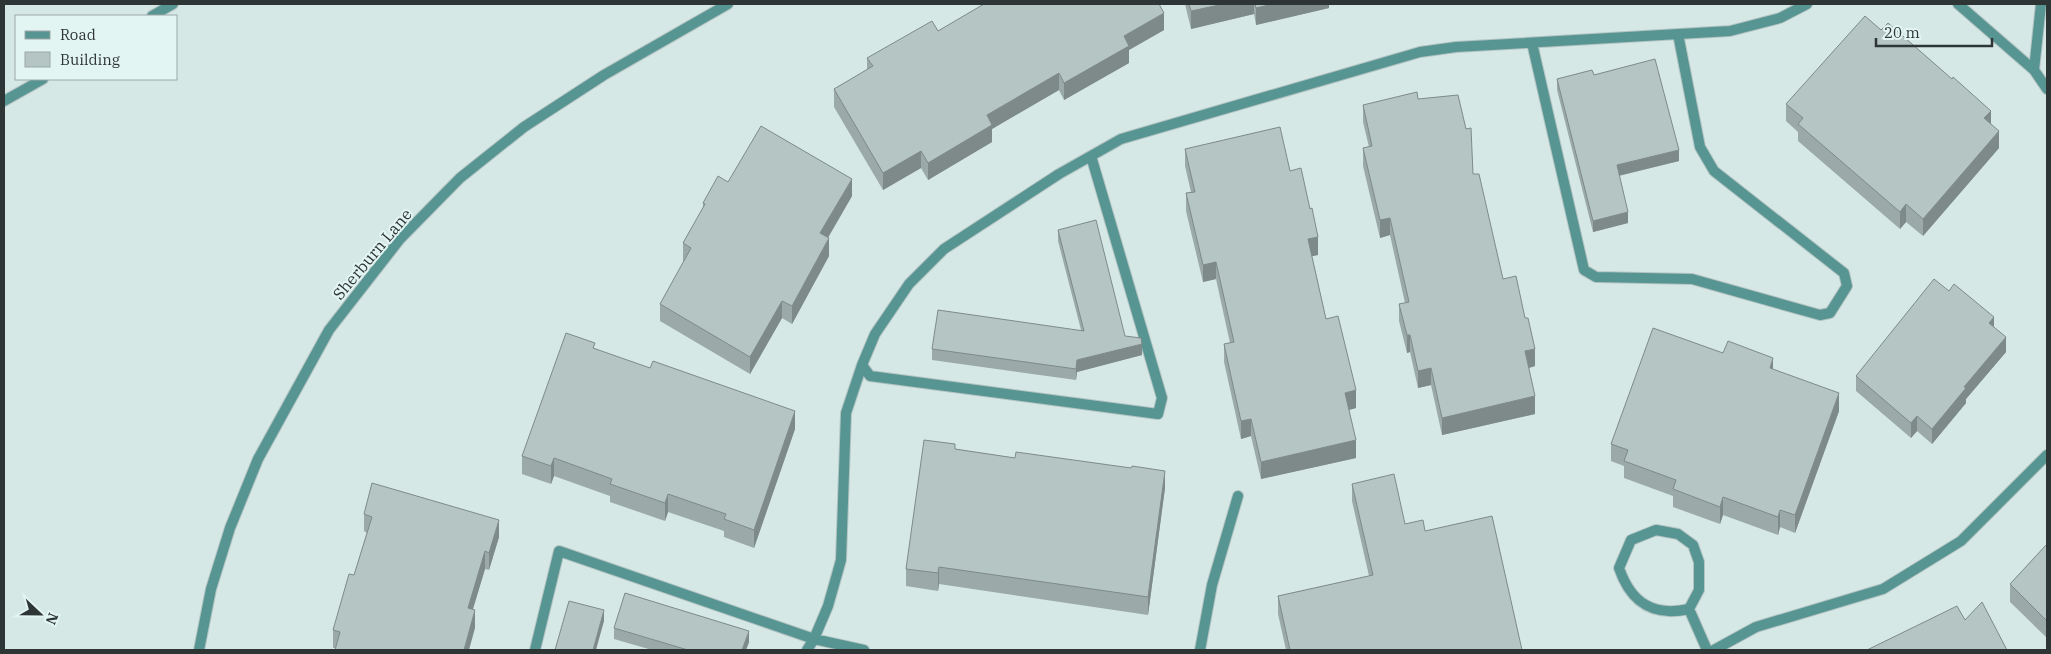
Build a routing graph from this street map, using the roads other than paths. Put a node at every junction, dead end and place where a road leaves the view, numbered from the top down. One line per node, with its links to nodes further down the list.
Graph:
1 (173, 4): 6 (street)
2 (728, 4): 19 (street, Sherburn Lane)
3 (1807, 4): 7 (street)
4 (1958, 4): 9 (street)
5 (2041, 4): 9 (street)
6 (154, 15)
7 (1678, 34): 8 (street); 8 (street)
8 (1532, 43): 13 (street)
9 (2034, 70): 11 (street)
10 (40, 80): 12 (street)
11 (2047, 89)
12 (4, 101)
13 (1091, 156): 14 (street); 14 (street)
14 (862, 364): 18 (street)
15 (2047, 455): 25 (street)
16 (1238, 496): 23 (street)
17 (1689, 609): 17 (street); 24 (street)
18 (814, 639): 20 (street); 21 (street); 22 (street)
19 (199, 650)
20 (535, 650)
21 (807, 650)
22 (864, 650)
23 (1200, 650)
24 (1707, 650)
25 (1714, 650)

